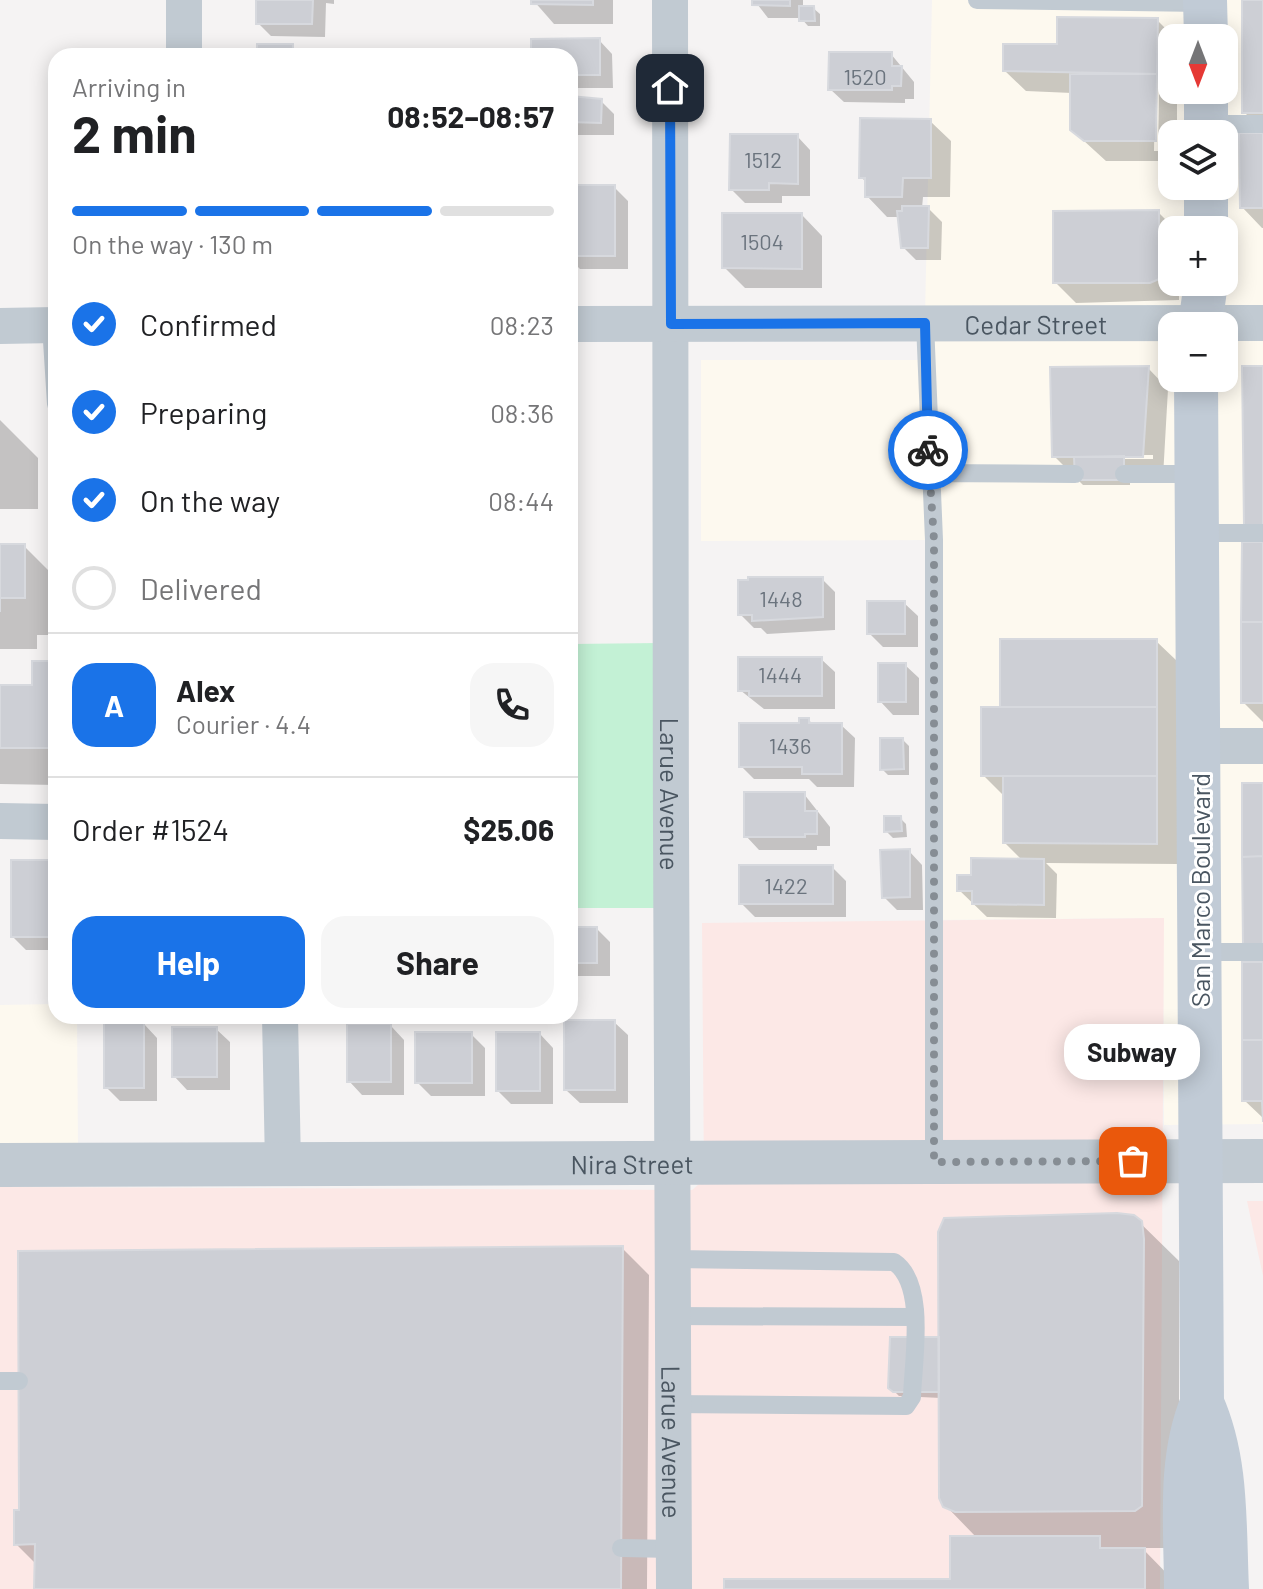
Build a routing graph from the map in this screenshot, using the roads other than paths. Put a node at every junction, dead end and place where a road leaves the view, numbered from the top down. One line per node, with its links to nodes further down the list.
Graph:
1 (184, 0): 5 (street)
2 (670, 0): 12 (street, Larue Avenue)
3 (977, 0): 4 (lane)
4 (1205, 14)
5 (184, 48)
6 (1206, 116): 7 (lane)
7 (1263, 124)
8 (1202, 310): 9 (street, Cedar Street); 10 (street, Cedar Street)
9 (925, 323): 12 (street, Cedar Street); 16 (lane)
10 (1263, 323)
11 (578, 324): 12 (street, Cedar Street)
12 (671, 324): 32 (street, Larue Avenue)
13 (48, 325): 14 (street)
14 (0, 326)
15 (1196, 392): 19 (main road, San Marco Boulevard)
16 (929, 473): 17 (lane); 31 (lane)
17 (1075, 474)
18 (1124, 474): 19 (lane)
19 (1197, 474): 20 (main road, San Marco Boulevard)
20 (1197, 533): 21 (lane); 22 (main road, San Marco Boulevard)
21 (1263, 533)
22 (1198, 746): 23 (street); 26 (main road, San Marco Boulevard)
23 (1263, 746)
24 (0, 821): 25 (street)
25 (48, 822)
26 (1199, 952): 27 (lane); 29 (main road, San Marco Boulevard)
27 (1263, 952)
28 (280, 1024): 34 (street)
29 (1201, 1161): 30 (street, Nira Street); 31 (street, Nira Street); 38 (main road, San Marco Boulevard)
30 (1263, 1161)
31 (934, 1162): 32 (street, Nira Street)
32 (673, 1163): 34 (street, Nira Street); 35 (street, Larue Avenue)
33 (0, 1165): 34 (street, Nira Street)
34 (283, 1165)
35 (673, 1259): 36 (street, Larue Avenue); 37 (lane)
36 (672, 1316): 37 (lane); 39 (street, Larue Avenue)
37 (914, 1317): 39 (lane)
38 (1202, 1403): 43 (main road, San Marco Boulevard); 44 (main road, San Marco Boulevard)
39 (670, 1404): 41 (street, Larue Avenue)
40 (621, 1548): 41 (lane)
41 (674, 1549): 42 (street, Larue Avenue)
42 (674, 1589)
43 (1186, 1589)
44 (1227, 1589)

